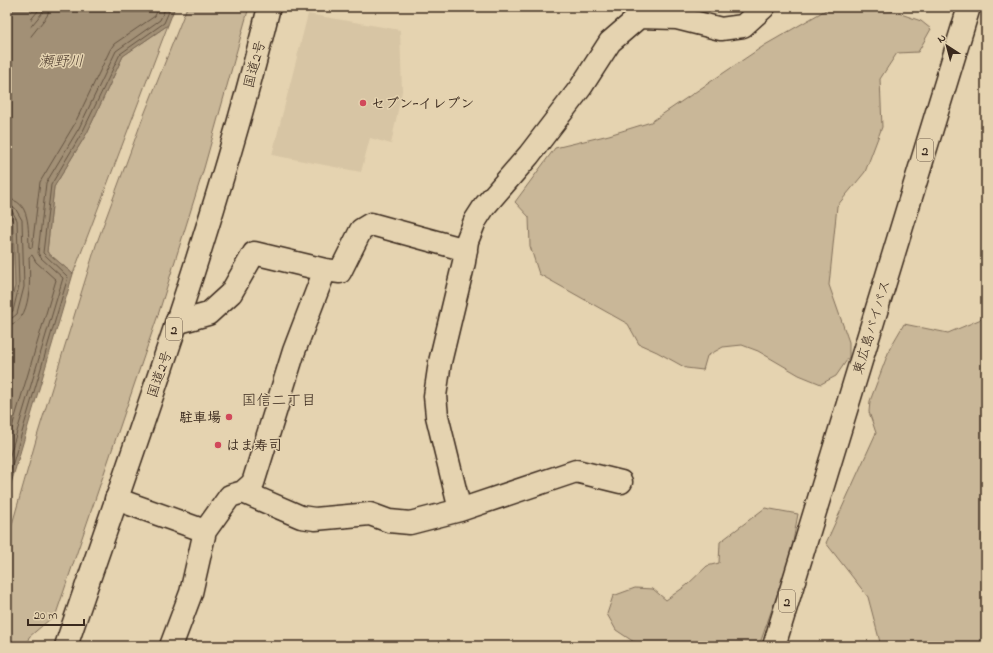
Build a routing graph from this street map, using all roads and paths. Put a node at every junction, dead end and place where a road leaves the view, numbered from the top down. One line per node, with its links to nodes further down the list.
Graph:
1 (269, 7): 6 (main road, 国道2号 / 2)
2 (764, 7): 4 (main road)
3 (969, 7): 14 (main road, 東広島バイパス / 2)
4 (466, 250): 5 (main road); 10 (main road)
5 (325, 270): 6 (main road); 8 (main road)
6 (176, 323): 9 (main road, 国道2号 / 2)
7 (621, 482): 10 (main road)
8 (243, 492): 10 (main road); 11 (main road)
9 (116, 499): 11 (main road); 12 (main road, 国道2号 / 2)
10 (460, 510)
11 (205, 531): 13 (main road)
12 (66, 646)
13 (171, 646)
14 (774, 646)

